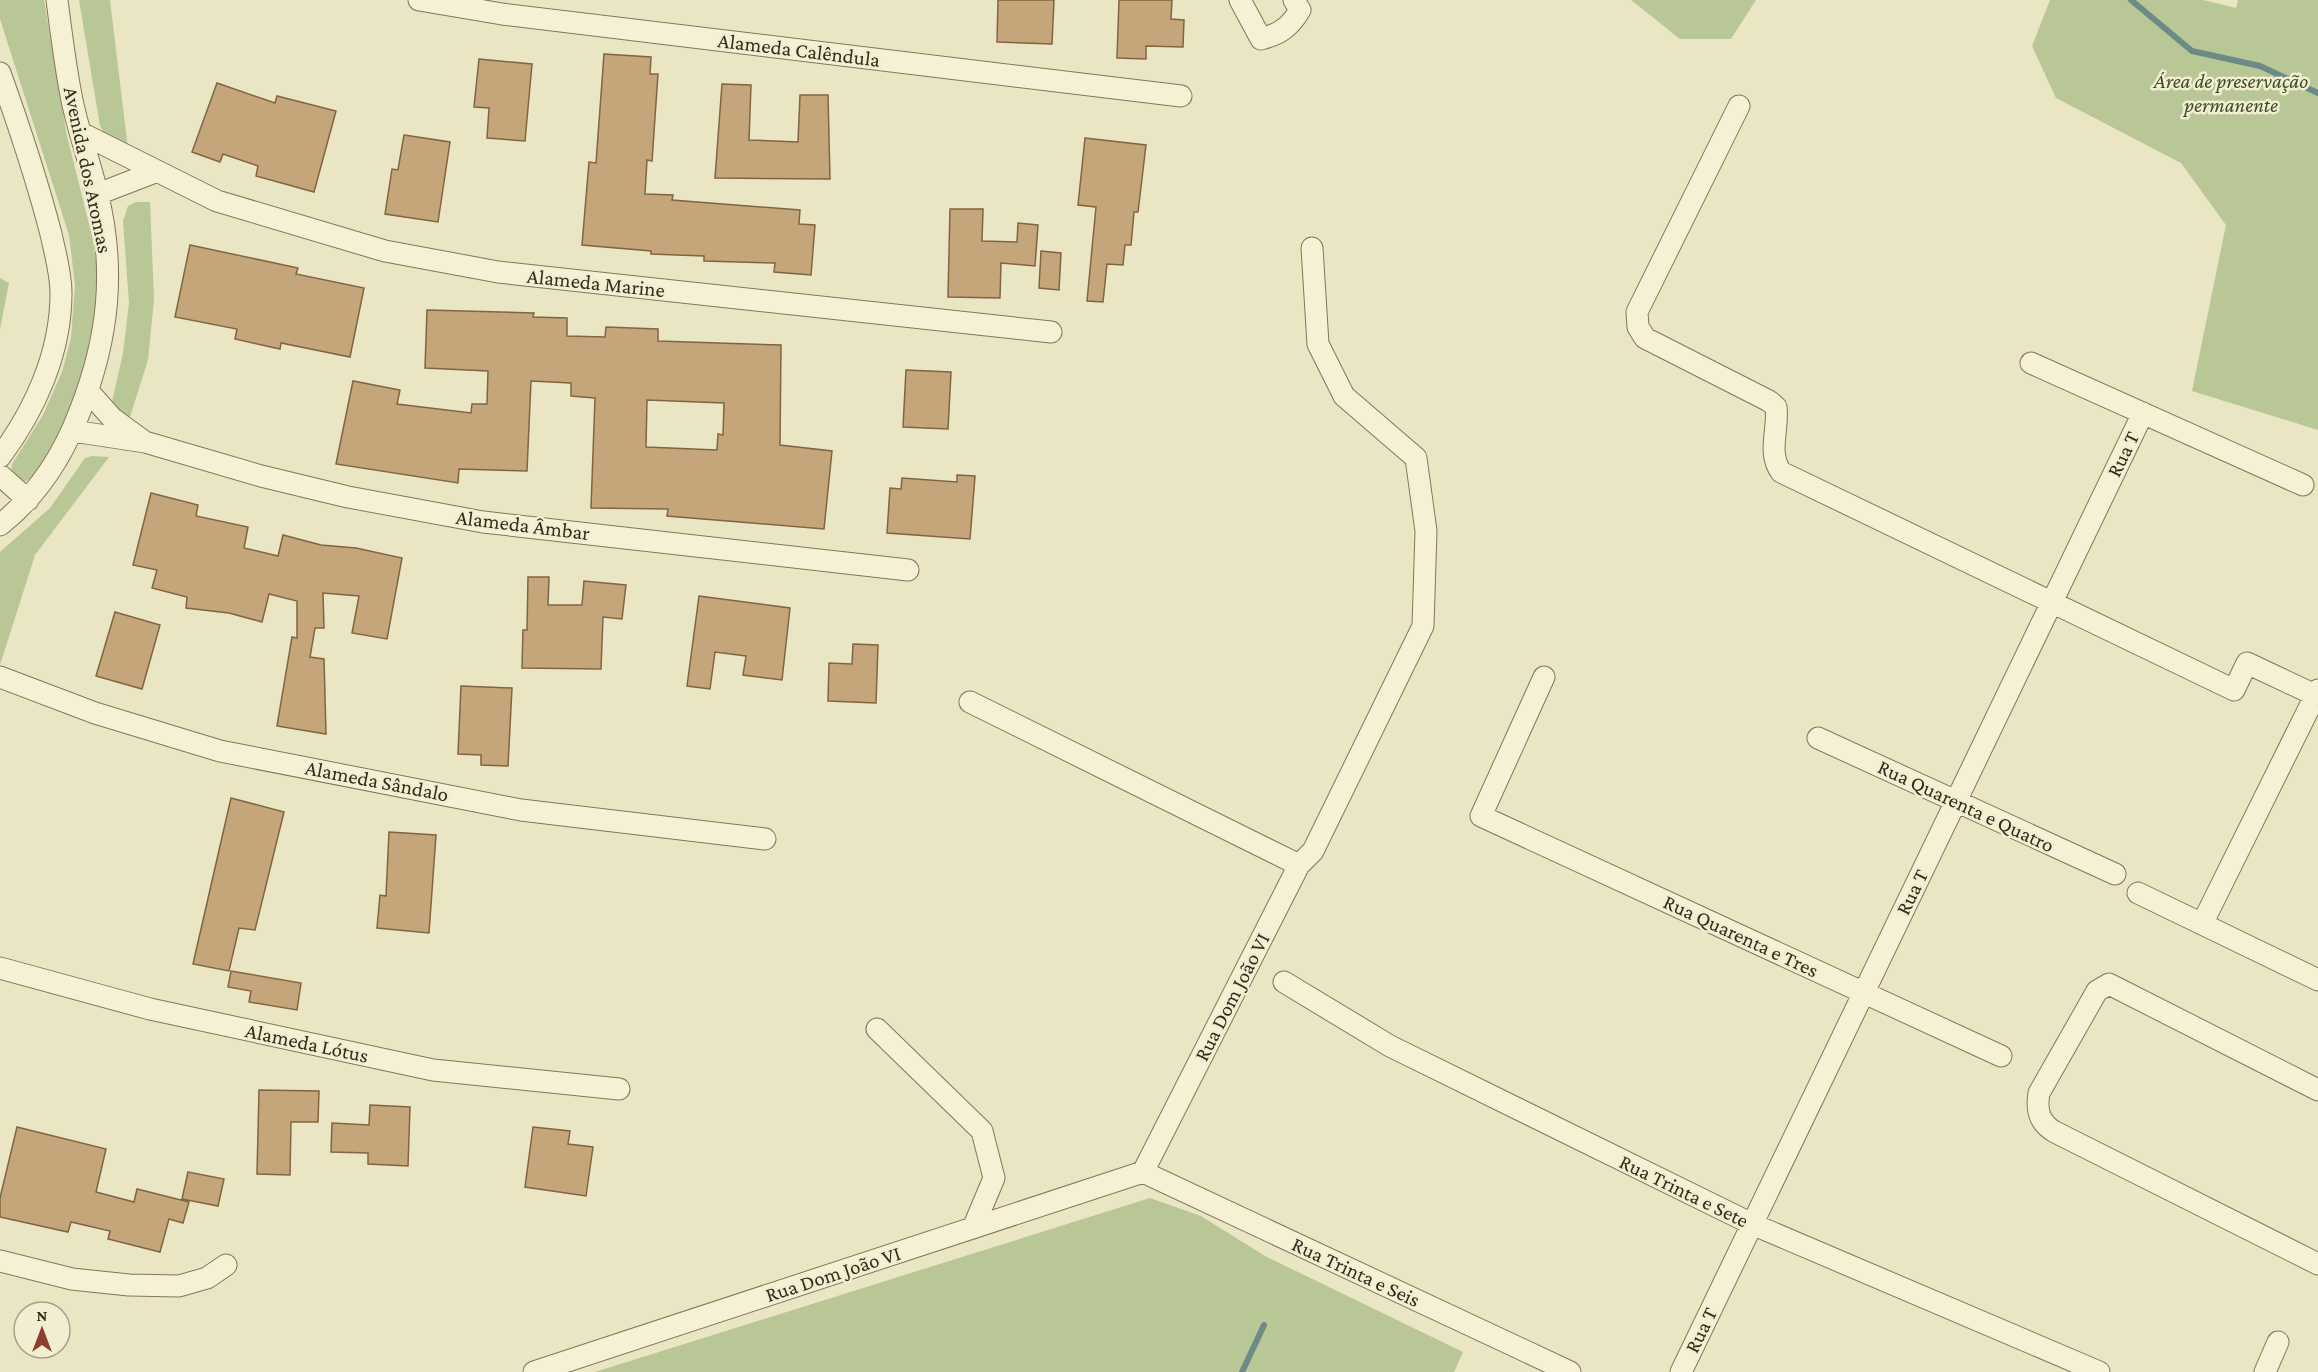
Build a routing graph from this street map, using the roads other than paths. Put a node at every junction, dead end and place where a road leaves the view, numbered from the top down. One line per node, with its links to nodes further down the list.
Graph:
1 (57, 0): 8 (street, Avenida dos Aromas)
2 (419, 0): 6 (street, Alameda Calêndula)
3 (1240, 0): 4 (street)
4 (1294, 0)
5 (0, 73): 18 (street)
6 (1181, 96)
7 (1739, 106): 24 (street)
8 (81, 133): 9 (street, Alameda Marine); 10 (street, Avenida dos Aromas)
9 (155, 172): 10 (street); 12 (street, Alameda Marine)
10 (98, 194): 14 (street, Avenida dos Aromas)
11 (1312, 248): 32 (street, Rua Dom João VI)
12 (1051, 332)
13 (2031, 363): 15 (street)
14 (88, 391): 16 (street, Avenida dos Aromas); 17 (street, Alameda Âmbar)
15 (2143, 413): 20 (street); 24 (street, Rua T)
16 (73, 430): 17 (street, Alameda Âmbar); 21 (street, Avenida dos Aromas)
17 (145, 442): 23 (street, Alameda Âmbar)
18 (0, 457)
19 (0, 475): 21 (street)
20 (2303, 484)
21 (28, 500): 22 (street, Avenida dos Aromas)
22 (0, 525)
23 (908, 570)
24 (2052, 602): 27 (street); 30 (street, Rua T)
25 (0, 677): 31 (street, Alameda Sândalo)
26 (1544, 677): 39 (street, Rua Quarenta e Tres)
27 (2317, 693): 35 (street)
28 (970, 702): 32 (street)
29 (1818, 738): 30 (street, Rua Quarenta e Quatro)
30 (1956, 802): 33 (street, Rua Quarenta e Quatro); 39 (street, Rua T)
31 (765, 839)
32 (1306, 858): 44 (street, Rua Dom João VI)
33 (2115, 874)
34 (2138, 893): 35 (street)
35 (2202, 924): 37 (street)
36 (0, 968): 42 (street, Alameda Lótus)
37 (2318, 980)
38 (1284, 982): 45 (street, Rua Trinta e Sete)
39 (1864, 993): 41 (street, Rua Quarenta e Tres); 45 (street, Rua T)
40 (877, 1029): 46 (street)
41 (2001, 1056)
42 (619, 1089)
43 (2318, 1090): 48 (street)
44 (1143, 1172): 46 (street, Rua Dom João VI); 52 (street, Rua Trinta e Seis)
45 (1752, 1224): 53 (street, Rua T); 54 (street, Rua Trinta e Sete)
46 (973, 1228): 51 (street, Rua Dom João VI)
47 (0, 1261): 49 (street)
48 (2318, 1264)
49 (226, 1265)
50 (2278, 1342): 55 (street)
51 (534, 1372)
52 (1570, 1372)
53 (1681, 1372)
54 (2099, 1372)
55 (2265, 1372)

